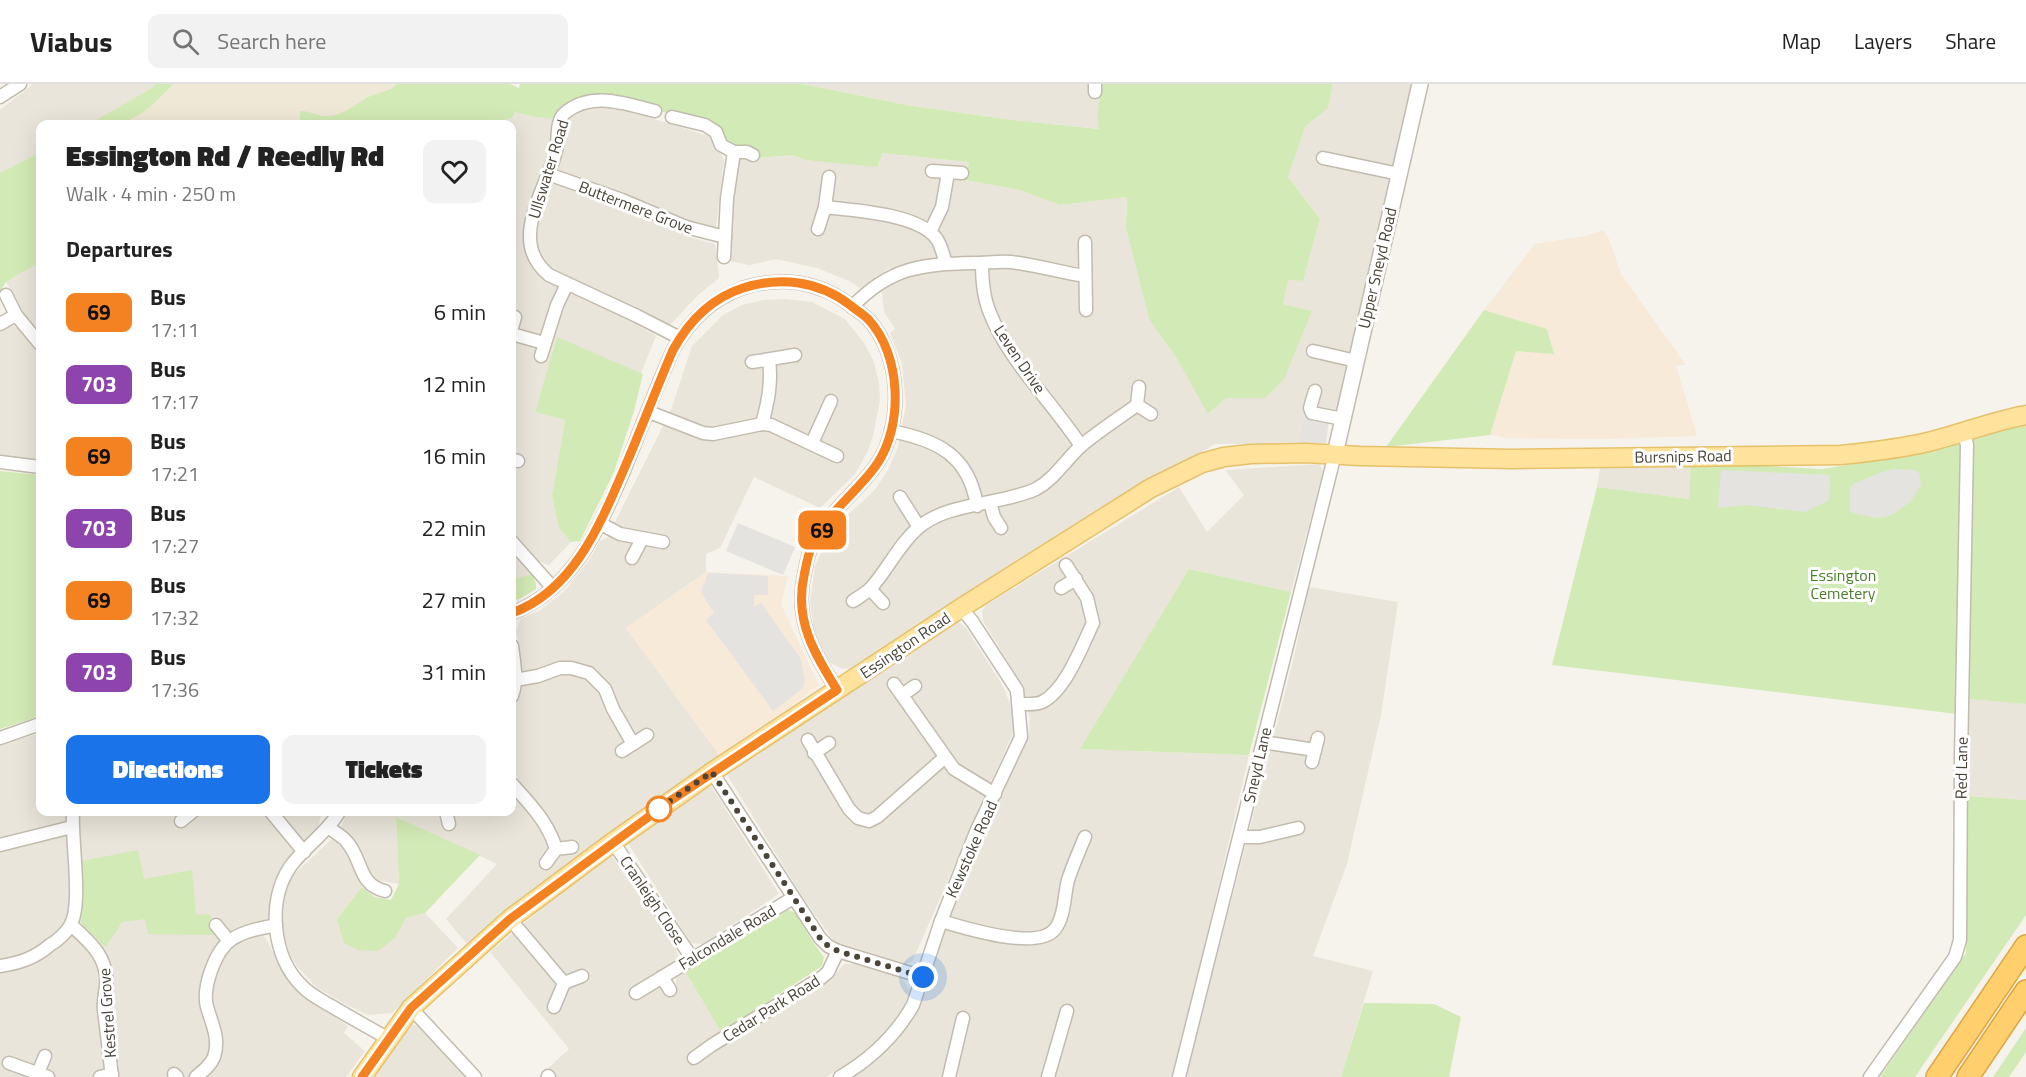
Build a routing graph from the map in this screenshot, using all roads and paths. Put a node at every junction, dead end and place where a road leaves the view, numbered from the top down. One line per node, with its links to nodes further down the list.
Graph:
1 (20, 84): 3 (street)
2 (1420, 84): 13 (street, Upper Sneyd Road)
3 (0, 97)
4 (655, 111): 12 (street, Ullswater Road)
5 (672, 117): 6 (street)
6 (734, 152): 7 (street); 18 (street)
7 (753, 155)
8 (1323, 158): 13 (street)
9 (932, 171): 10 (street)
10 (948, 173): 11 (street); 17 (street)
11 (962, 173)
12 (548, 174): 18 (street, Buttermere Grove); 24 (street, Ullswater Road)
13 (1399, 174): 36 (street, Upper Sneyd Road)
14 (829, 177): 15 (street)
15 (825, 207): 16 (street); 17 (street)
16 (818, 230)
17 (930, 232): 22 (street)
18 (725, 237): 20 (street)
19 (1085, 243): 23 (street)
20 (724, 256)
21 (982, 263): 22 (street); 23 (street); 50 (street, Leven Drive)
22 (946, 264): 26 (street)
23 (1084, 276): 27 (street)
24 (567, 284): 30 (street); 31 (street, Ullswater Road)
25 (6, 295): 28 (street)
26 (852, 307): 31 (street); 47 (street)
27 (1086, 310)
28 (16, 315): 29 (street); 32 (street)
29 (0, 324)
30 (516, 336)
31 (680, 338): 42 (street)
32 (36, 339)
33 (1313, 351): 36 (street)
34 (795, 355): 35 (street)
35 (769, 360): 37 (street); 46 (street)
36 (1356, 361): 45 (street, Upper Sneyd Road)
37 (752, 362)
38 (1139, 387): 41 (street)
39 (1315, 391): 45 (street)
40 (831, 401): 49 (street)
41 (1137, 405): 43 (street); 50 (street)
42 (649, 412): 46 (street); 58 (street)
43 (1151, 414)
44 (2026, 415): 48 (main road, Bursnips Road)
45 (1344, 419): 51 (street, Upper Sneyd Road)
46 (762, 424): 49 (street)
47 (891, 431): 57 (street); 77 (street)
48 (1964, 432): 51 (main road, Bursnips Road); 144 (street, Red Lane)
49 (812, 443): 52 (street)
50 (1081, 446): 56 (street)
51 (1335, 454): 72 (main road, Essington Road); 84 (street, Sneyd Lane)
52 (837, 456)
53 (0, 462): 54 (street)
54 (36, 466)
55 (900, 497): 59 (street)
56 (990, 502): 57 (street); 60 (street)
57 (977, 506): 59 (street)
58 (601, 524): 61 (street); 67 (street)
59 (919, 527): 69 (street)
60 (1001, 528)
61 (642, 539): 62 (street); 64 (street)
62 (663, 542)
63 (516, 546): 67 (street)
64 (632, 558)
65 (1066, 565): 66 (street)
66 (1076, 579): 68 (street); 79 (street)
67 (553, 588): 73 (street)
68 (1061, 588)
69 (870, 589): 70 (street); 71 (street)
70 (853, 601)
71 (883, 603)
72 (961, 608): 77 (main road, Essington Road); 79 (street, Kewstoke Road)
73 (516, 611)
74 (516, 680): 81 (street)
75 (894, 684): 78 (street)
76 (915, 686): 78 (street)
77 (837, 690): 89 (main road, Essington Road)
78 (902, 695): 88 (street)
79 (1019, 704): 91 (street, Kewstoke Road)
80 (36, 725): 82 (street)
81 (647, 735)
82 (0, 738)
83 (808, 740): 87 (street)
84 (1263, 742): 86 (street); 101 (street, Sneyd Lane)
85 (829, 743): 87 (street)
86 (1315, 750)
87 (814, 753): 88 (street)
88 (944, 758): 91 (street)
89 (712, 772): 102 (main road, Essington Road); 109 (street)
90 (516, 788): 105 (street)
91 (995, 794): 111 (street, Kewstoke Road)
92 (73, 816): 97 (street)
93 (187, 816): 96 (street)
94 (273, 816): 106 (street)
95 (336, 816): 98 (street)
96 (181, 821)
97 (72, 827): 103 (street); 112 (street)
98 (328, 827): 106 (street); 108 (street)
99 (1298, 828): 101 (street)
100 (1085, 837): 111 (street)
101 (1240, 837): 143 (street, Sneyd Lane)
102 (613, 842): 110 (main road, Essington Road); 118 (street, Cranleigh Close)
103 (0, 845)
104 (572, 847): 105 (street)
105 (556, 849): 107 (street)
106 (304, 852): 113 (street)
107 (546, 862)
108 (385, 891)
109 (793, 897): 117 (street); 118 (street, Falcondale Road)
110 (510, 919): 123 (street); 128 (main road, Essington Road)
111 (941, 921): 122 (street, Kewstoke Road)
112 (71, 925): 119 (street); 136 (street, Kestrel Grove)
113 (276, 925): 115 (street); 131 (street)
114 (216, 926): 115 (street)
115 (229, 941): 138 (street)
116 (2026, 946): 145 (highway)
117 (838, 951): 122 (street); 133 (street, Cedar Park Road)
118 (692, 958): 121 (street, Falcondale Road)
119 (0, 966)
120 (582, 976): 123 (street)
121 (662, 977): 124 (street, Falcondale Road); 126 (street, Falcondale Road)
122 (923, 977): 137 (street, Kewstoke Road)
123 (564, 983): 127 (street)
124 (670, 990)
125 (2026, 991): 146 (highway)
126 (636, 993)
127 (554, 1007)
128 (411, 1008): 131 (main road, Essington Road); 140 (street)
129 (1062, 1016): 142 (street)
130 (963, 1018): 141 (street)
131 (388, 1039): 139 (main road, Essington Road)
132 (45, 1056): 135 (street)
133 (694, 1058)
134 (9, 1063): 135 (street)
135 (43, 1075)
136 (108, 1076)
137 (844, 1076)
138 (196, 1077)
139 (362, 1077)
140 (475, 1077)
141 (949, 1077)
142 (1048, 1077)
143 (1179, 1077)
144 (1870, 1077)
145 (1937, 1077)
146 (1968, 1077)

